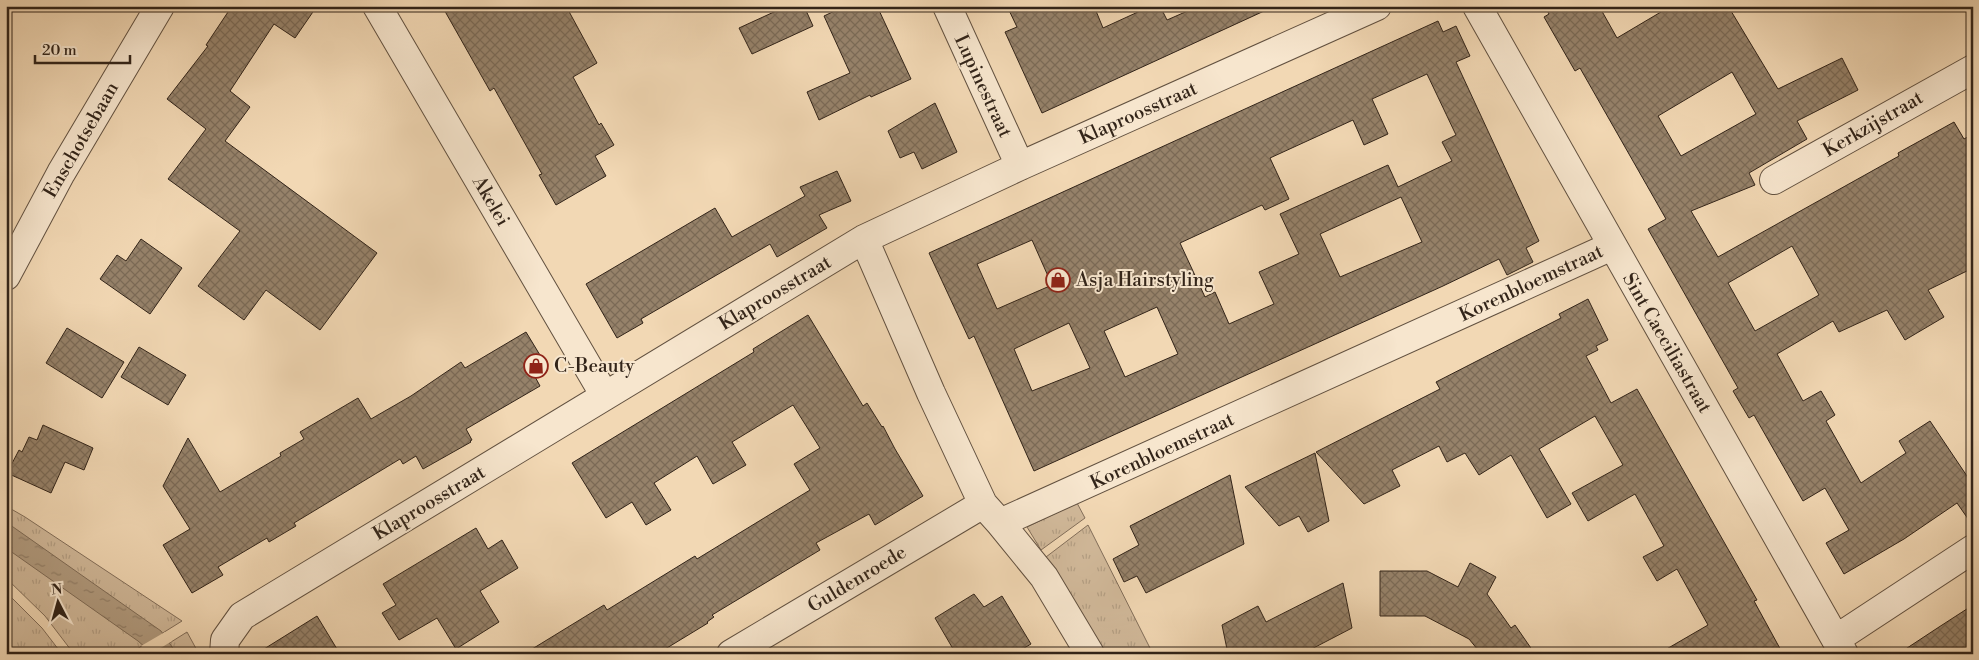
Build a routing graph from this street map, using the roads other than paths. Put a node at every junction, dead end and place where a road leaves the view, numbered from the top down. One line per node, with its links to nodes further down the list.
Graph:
1 (160, 6): 11 (street, Enschotsebaan)
2 (377, 6): 12 (street, Akelei)
3 (947, 6): 7 (street, Lupinestraat)
4 (1477, 6): 10 (street, Sint Caeciliastraat)
5 (1369, 8): 7 (street, Klaproosstraat)
6 (1973, 69): 8 (street, Kerkzijstraat)
7 (1020, 166): 9 (street, Klaproosstraat)
8 (1774, 180)
9 (864, 239): 12 (street, Klaproosstraat); 13 (street)
10 (1612, 246): 13 (street, Korenbloemstraat); 15 (street, Sint Caeciliastraat)
11 (6, 276)
12 (605, 396): 16 (street, Klaproosstraat)
13 (992, 513): 17 (street, Guldenroede); 18 (street)
14 (1973, 549): 15 (street)
15 (1840, 646)
16 (224, 654)
17 (731, 654)
18 (1090, 654)

